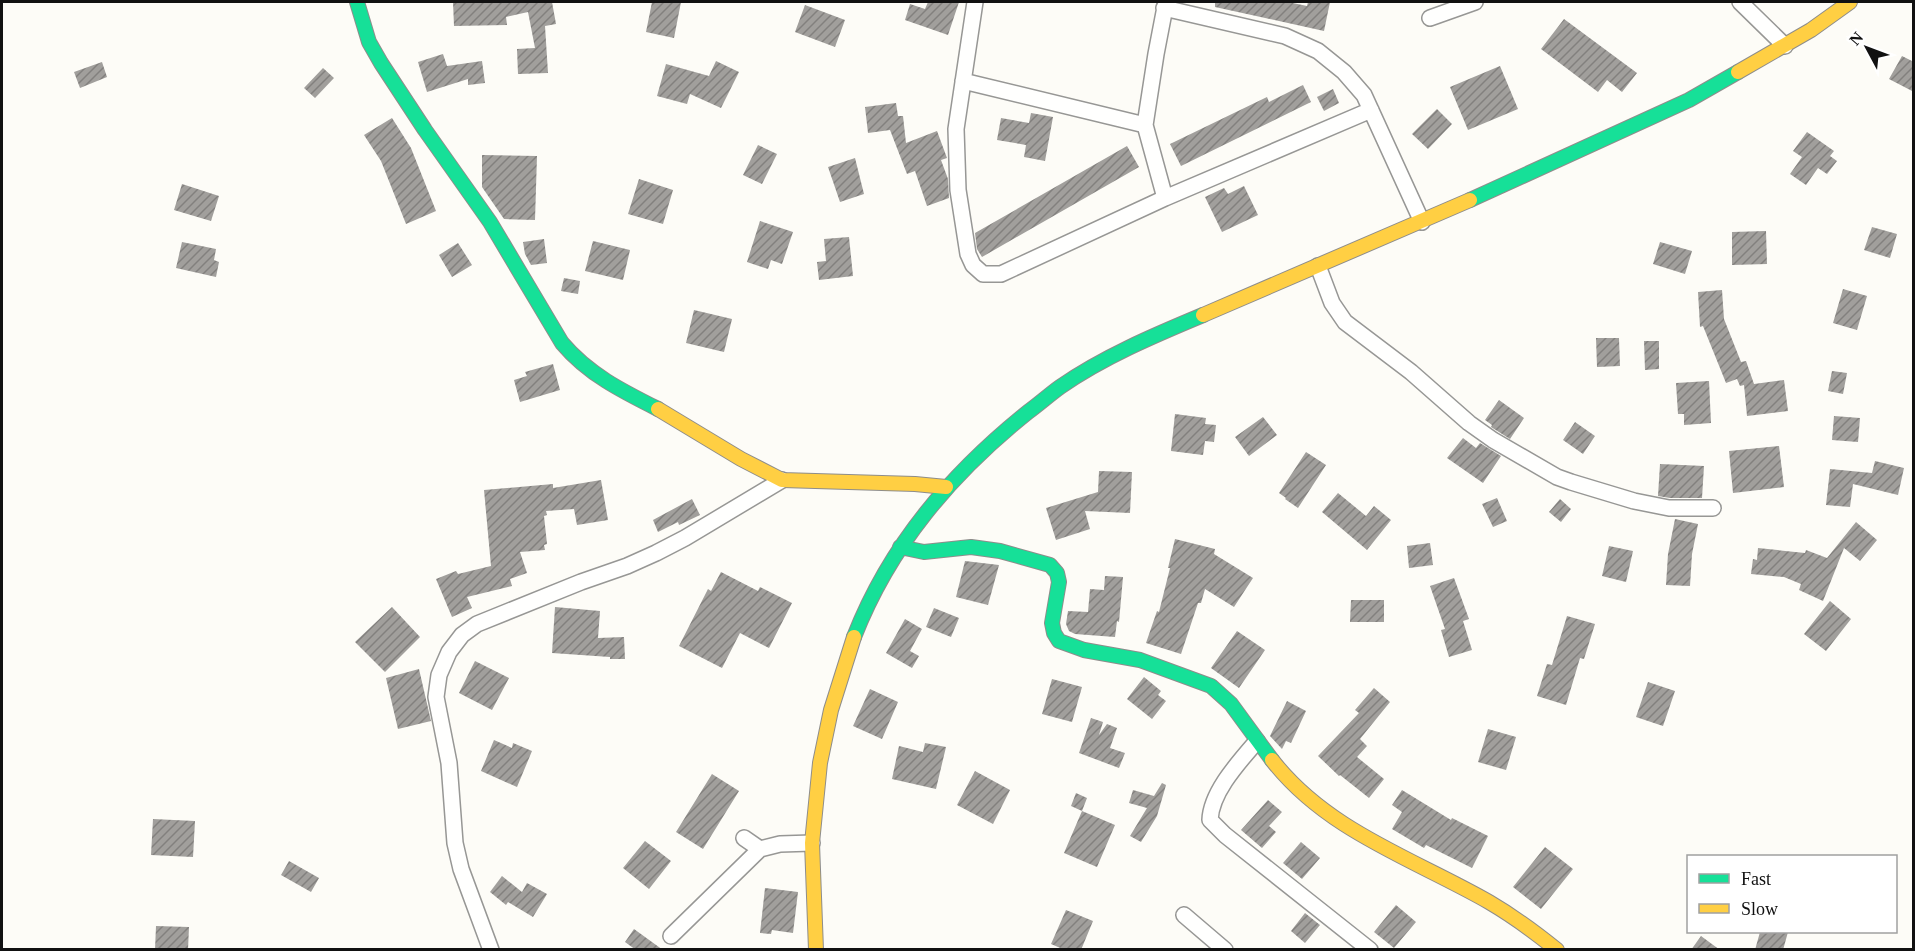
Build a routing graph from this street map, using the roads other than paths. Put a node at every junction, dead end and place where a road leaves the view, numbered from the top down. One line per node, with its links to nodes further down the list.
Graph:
1 (357, 2): 15 (street)
2 (975, 2): 9 (street)
3 (1475, 2): 7 (street)
4 (1740, 2): 8 (street)
5 (1850, 2): 8 (street)
6 (1165, 5): 10 (street); 11 (street)
7 (1430, 18)
8 (1785, 46): 13 (street)
9 (963, 81): 11 (street); 12 (street)
10 (1371, 110): 12 (street); 13 (street)
11 (1145, 125): 12 (street)
12 (1165, 198)
13 (1422, 222): 14 (street)
14 (1318, 266): 16 (street); 17 (street)
15 (782, 480): 16 (street); 25 (street)
16 (946, 487): 18 (street)
17 (1713, 508)
18 (900, 547): 19 (street); 21 (street)
19 (1257, 741): 28 (street); 29 (street)
20 (744, 838): 22 (street)
21 (812, 843): 22 (street); 26 (street)
22 (760, 849): 24 (street)
23 (1184, 915): 27 (street)
24 (671, 936)
25 (490, 950)
26 (816, 950)
27 (1225, 950)
28 (1370, 950)
29 (1557, 950)

